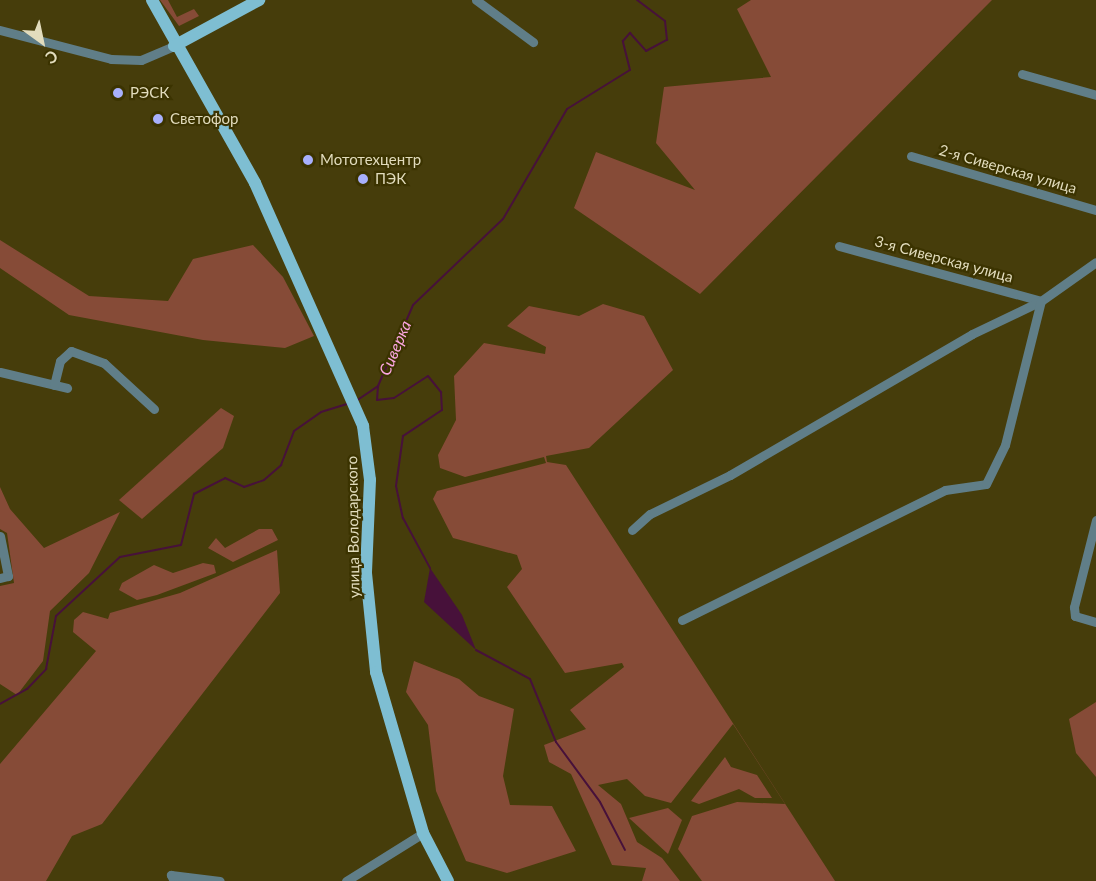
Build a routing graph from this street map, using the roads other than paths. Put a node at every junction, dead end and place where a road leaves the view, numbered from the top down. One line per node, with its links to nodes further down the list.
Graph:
1 (152, 0): 6 (main road)
2 (259, 0): 6 (main road)
3 (476, 0): 5 (street)
4 (0, 30): 6 (street)
5 (533, 42)
6 (174, 46): 24 (main road, улица Володарского)
7 (1022, 74): 8 (street)
8 (1096, 95)
9 (911, 156): 10 (street, 2-я Сиверская улица)
10 (1096, 210)
11 (839, 246): 13 (street, 3-я Сиверская улица)
12 (1096, 262): 13 (street)
13 (1041, 301): 19 (street); 22 (street)
14 (0, 372): 15 (street)
15 (54, 385): 16 (street); 17 (street)
16 (67, 388)
17 (154, 409)
18 (1096, 520): 23 (street)
19 (632, 530)
20 (0, 536): 21 (street)
21 (0, 578)
22 (682, 620)
23 (1096, 622)
24 (423, 833): 27 (street); 28 (main road, улица Володарского)
25 (174, 881): 26 (street)
26 (220, 881)
27 (346, 881)
28 (448, 881)

